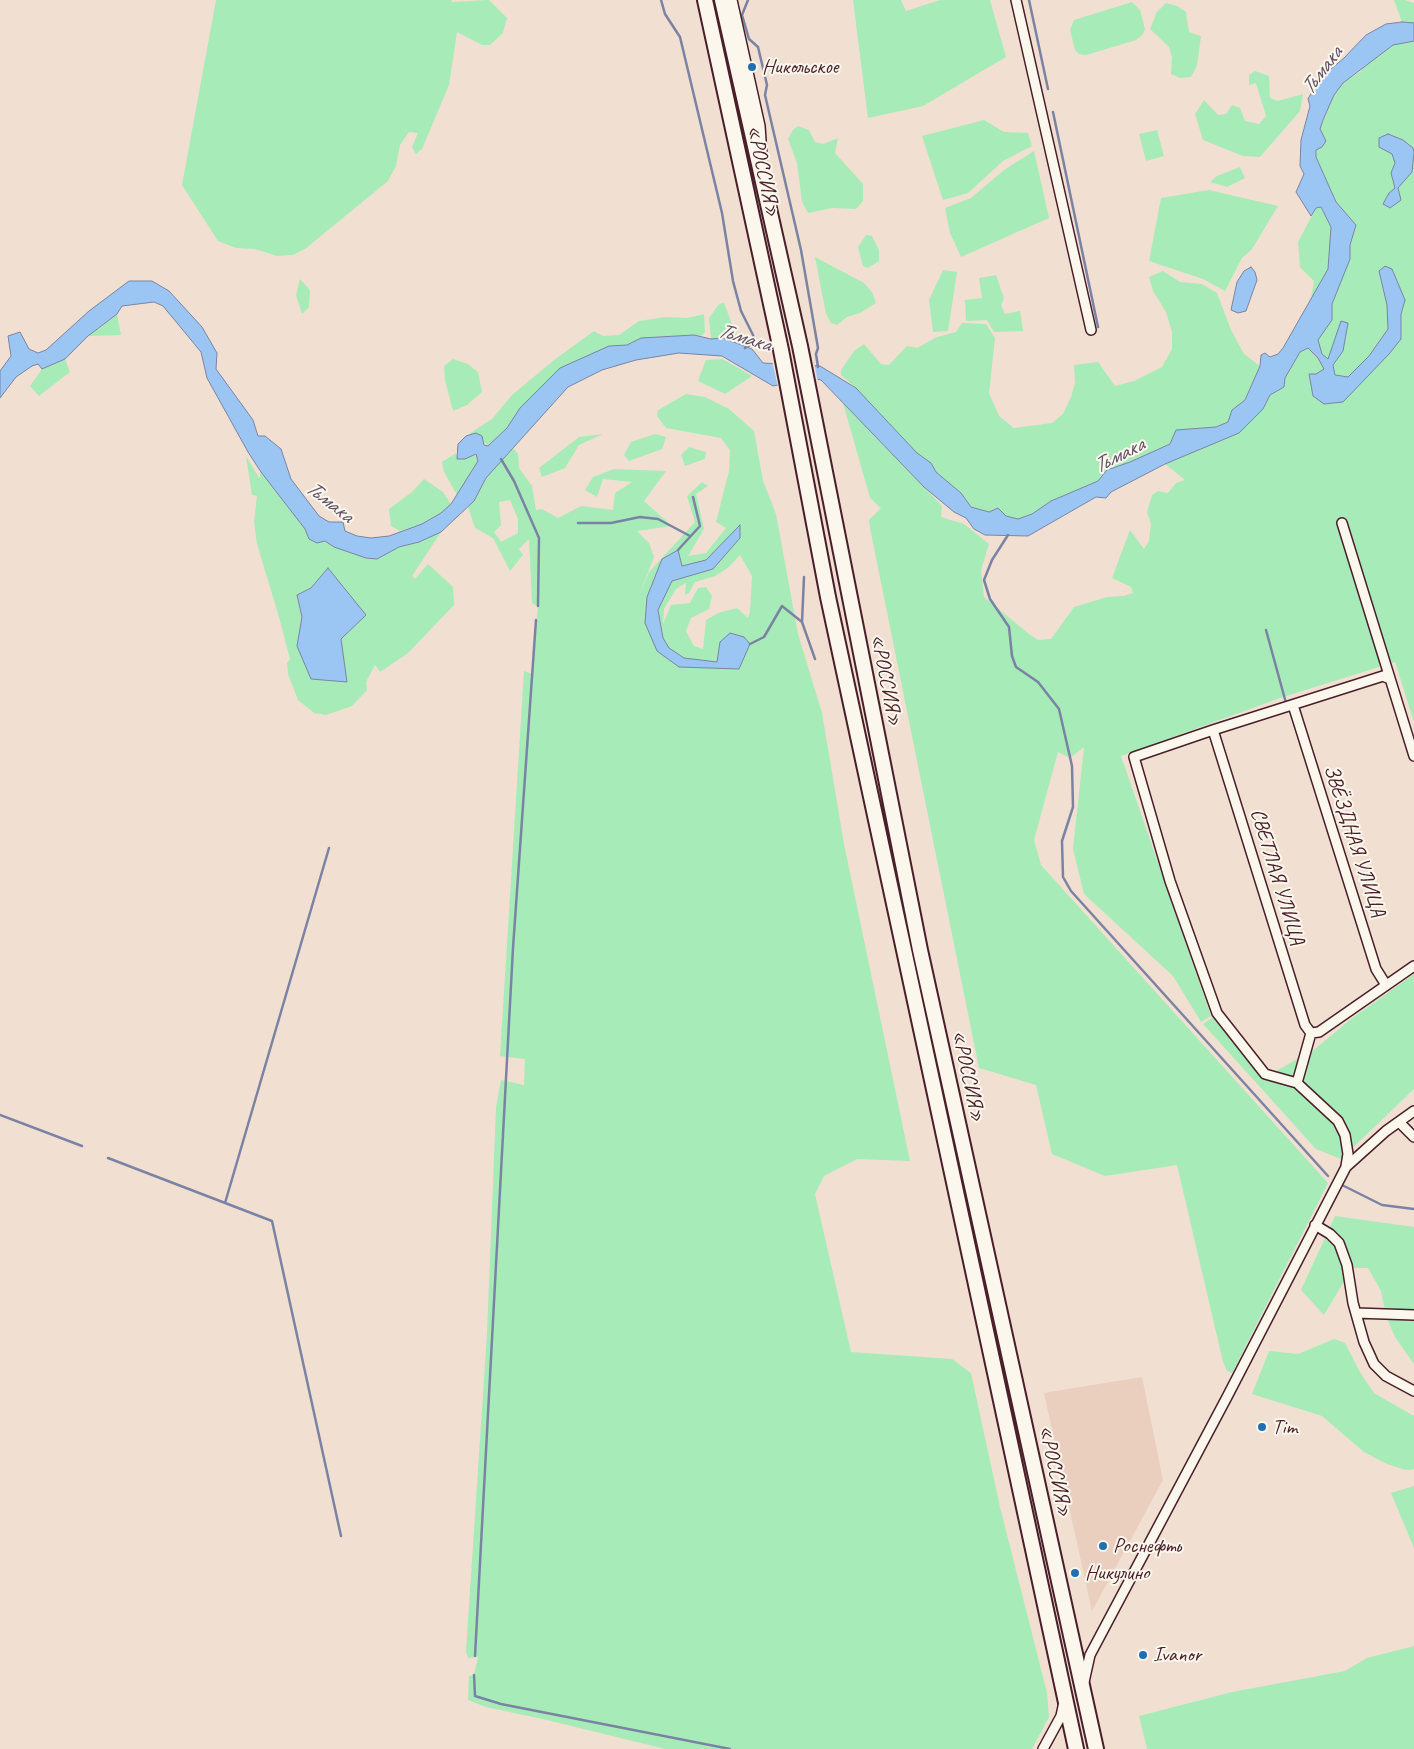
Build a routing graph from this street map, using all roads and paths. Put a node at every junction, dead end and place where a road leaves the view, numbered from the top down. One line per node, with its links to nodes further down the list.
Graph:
1 (705, 0): 25 (highway, «РОССИЯ»)
2 (722, 0): 5 (highway, «РОССИЯ»)
3 (732, 0): 5 (street)
4 (1016, 0): 6 (street)
5 (766, 197): 24 (highway, «РОССИЯ»)
6 (1091, 330)
7 (1342, 523): 8 (street)
8 (1390, 679): 9 (street); 11 (street)
9 (1293, 705): 10 (street); 13 (street, ЗВЁЗДНАЯ УЛИЦА)
10 (1213, 730): 14 (street, СВЕТЛАЯ УЛИЦА); 15 (street)
11 (1414, 756)
12 (1414, 966): 13 (street)
13 (1386, 985): 14 (street)
14 (1311, 1034): 15 (street)
15 (1297, 1083): 19 (street)
16 (1414, 1111): 17 (street)
17 (1399, 1122): 18 (street); 19 (street)
18 (1414, 1137)
19 (1346, 1167): 20 (street)
20 (1315, 1225): 21 (street); 24 (street)
21 (1356, 1312): 22 (street); 23 (street)
22 (1414, 1316)
23 (1414, 1391)
24 (1083, 1687): 28 (highway, «РОССИЯ»)
25 (1064, 1701): 26 (street); 27 (highway, «РОССИЯ»)
26 (1043, 1749)
27 (1076, 1749)
28 (1096, 1749)

